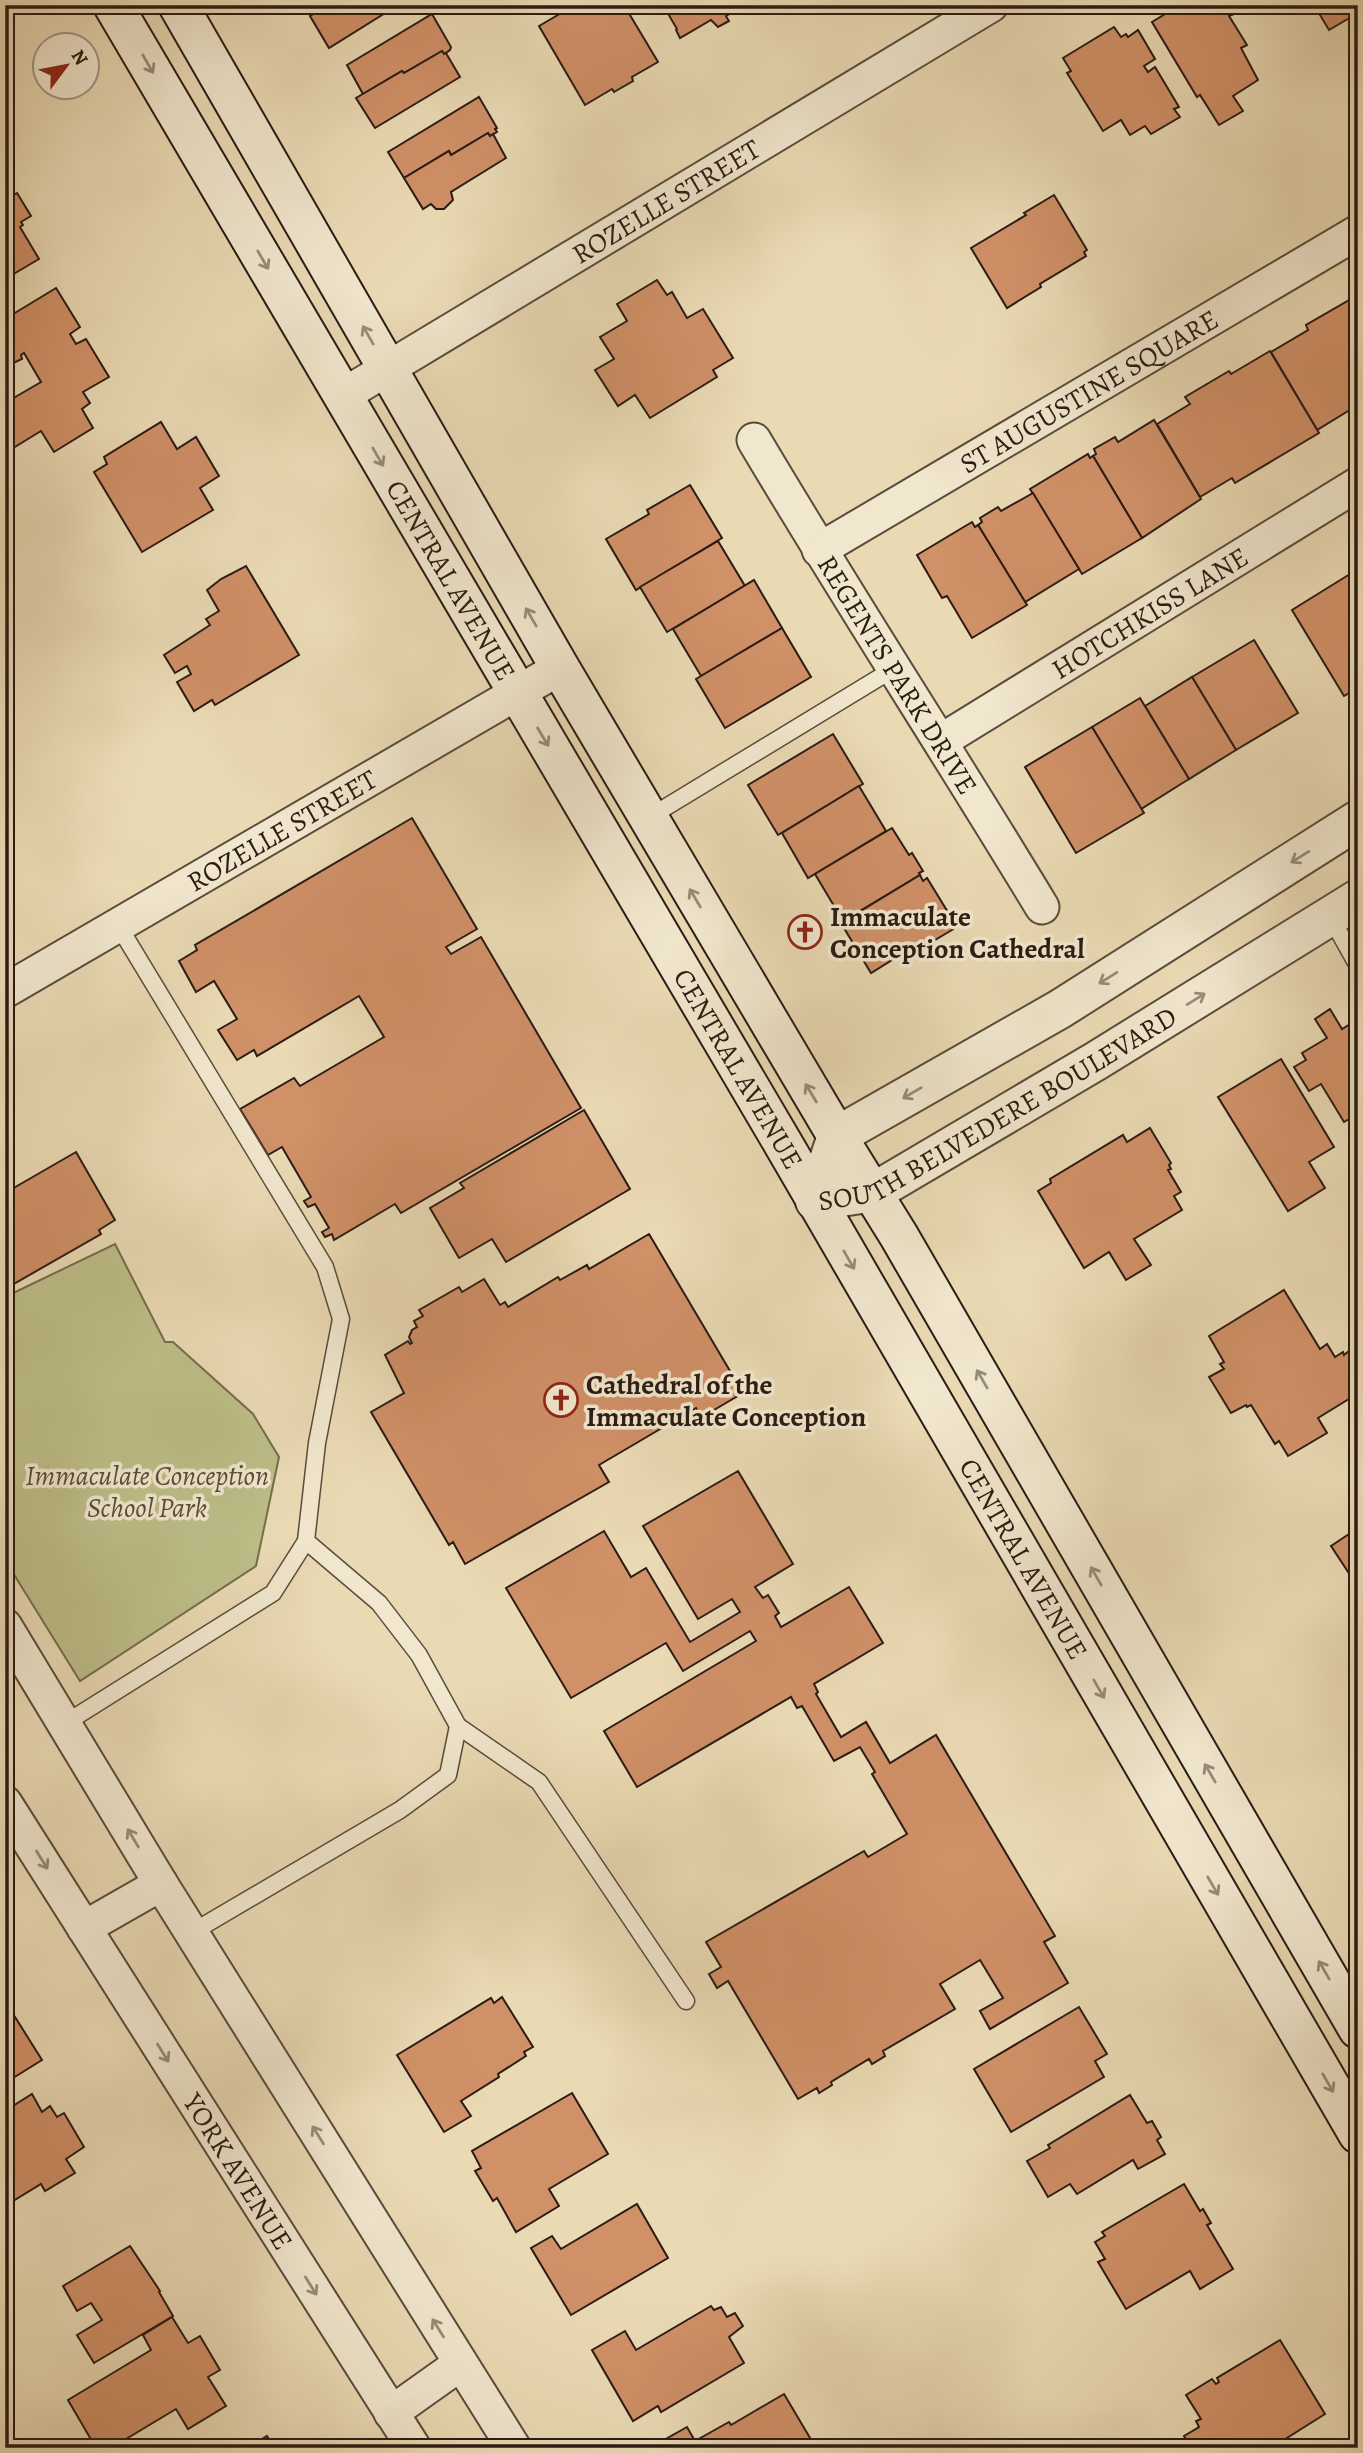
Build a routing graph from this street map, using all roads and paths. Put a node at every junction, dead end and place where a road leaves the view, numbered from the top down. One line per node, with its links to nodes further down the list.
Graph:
1 (113, 5): 6 (main road, CENTRAL AVENUE, one-way to 6)
2 (178, 5): 5 (main road, CENTRAL AVENUE, one-way to 2)
3 (991, 5): 5 (street, ROZELLE STREET)
4 (1358, 232): 9 (street, ST AUGUSTINE SQUARE)
5 (388, 369): 6 (street, ROZELLE STREET); 10 (main road, CENTRAL AVENUE, one-way to 5)
6 (342, 396): 12 (main road, CENTRAL AVENUE, one-way to 12)
7 (754, 440): 9 (street, REGENTS PARK DRIVE)
8 (1358, 484): 13 (street, HOTCHKISS LANE)
9 (819, 550): 11 (street, REGENTS PARK DRIVE)
10 (560, 668): 12 (street, ROZELLE STREET); 14 (main road, CENTRAL AVENUE)
11 (895, 668): 13 (street, REGENTS PARK DRIVE); 14 (lane)
12 (516, 693): 18 (street, ROZELLE STREET); 23 (main road, CENTRAL AVENUE, one-way to 23)
13 (941, 741): 16 (street, REGENTS PARK DRIVE)
14 (648, 818): 21 (main road, CENTRAL AVENUE, one-way to 14)
15 (1358, 820): 21 (main road, SOUTH BELVEDERE BOULEVARD, one-way to 21)
16 (1042, 907)
17 (1344, 908): 19 (lane); 22 (main road, SOUTH BELVEDERE BOULEVARD, one-way to 17)
18 (118, 925): 20 (street, ROZELLE STREET); 24 (lane)
19 (1358, 966)
20 (5, 991)
21 (837, 1136): 22 (main road, CENTRAL AVENUE); 23 (main road, SOUTH BELVEDERE BOULEVARD)
22 (874, 1192): 23 (main road, SOUTH BELVEDERE BOULEVARD); 33 (main road, CENTRAL AVENUE, one-way to 22)
23 (815, 1201): 34 (main road, CENTRAL AVENUE, one-way to 34)
24 (306, 1541): 26 (lane); 27 (lane)
25 (5, 1626): 26 (street)
26 (64, 1724): 29 (street, one-way to 26)
27 (458, 1726): 31 (lane); 32 (lane)
28 (5, 1802): 30 (street, YORK AVENUE, one-way to 30)
29 (161, 1884): 30 (street); 31 (street)
30 (84, 1928): 36 (street, YORK AVENUE, one-way to 36)
31 (191, 1933): 35 (street, one-way to 31)
32 (686, 2001)
33 (1358, 2029)
34 (1358, 2134)
35 (460, 2364): 36 (street); 38 (street)
36 (391, 2413): 37 (street, YORK AVENUE)
37 (414, 2448)
38 (514, 2448)

